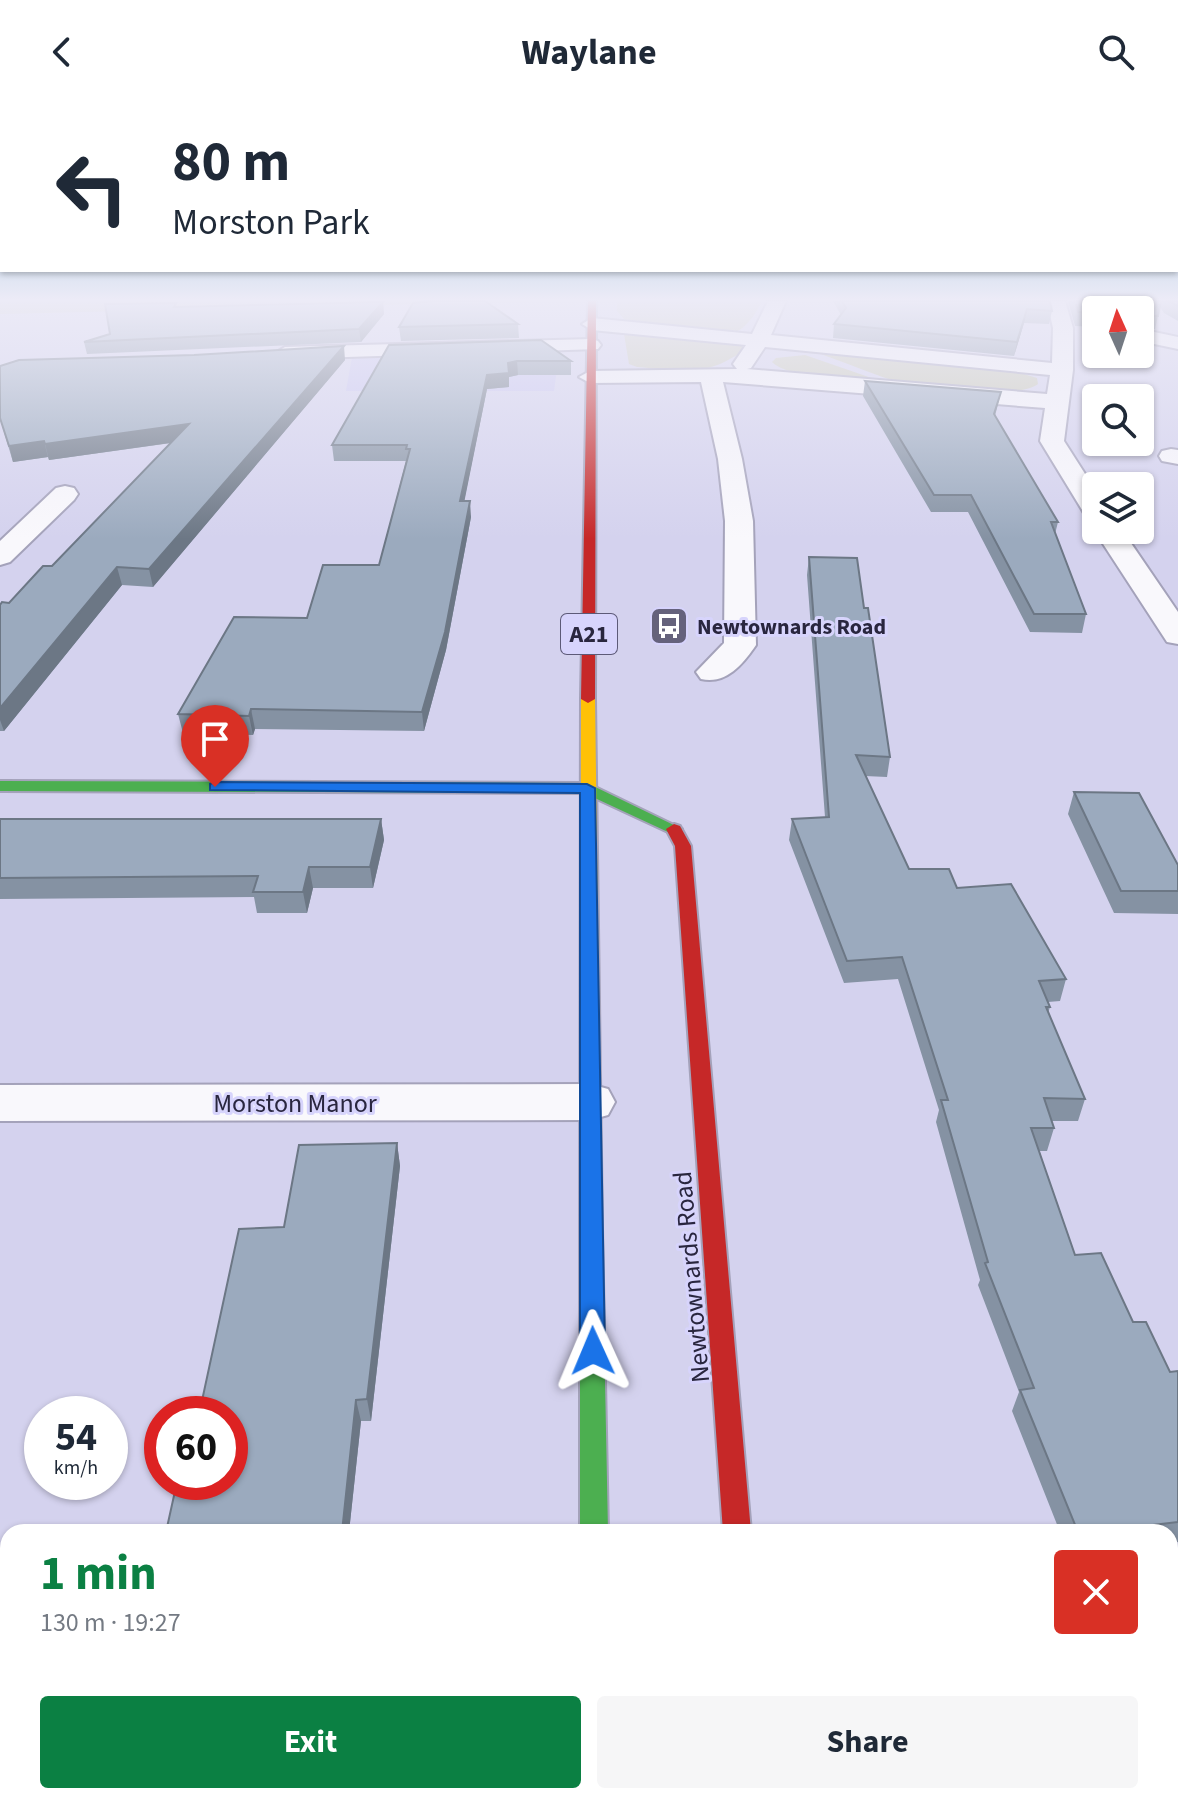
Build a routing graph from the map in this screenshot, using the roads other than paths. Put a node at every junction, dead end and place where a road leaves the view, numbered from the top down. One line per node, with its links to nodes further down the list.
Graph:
1 (590, 380): 13 (main road, A21)
2 (723, 380): 11 (street)
3 (779, 380): 5 (street)
4 (1061, 380): 5 (street)
5 (1058, 402): 6 (street)
6 (1082, 489)
7 (65, 494): 9 (street)
8 (1117, 544): 10 (street)
9 (0, 556)
10 (1178, 635)
11 (713, 672)
12 (0, 786): 13 (main road)
13 (587, 788): 14 (main road, A21); 17 (main road, Newtownards Road)
14 (590, 1102): 15 (street, Morston Manor); 16 (main road, A21)
15 (0, 1103)
16 (594, 1524)
17 (736, 1524)

